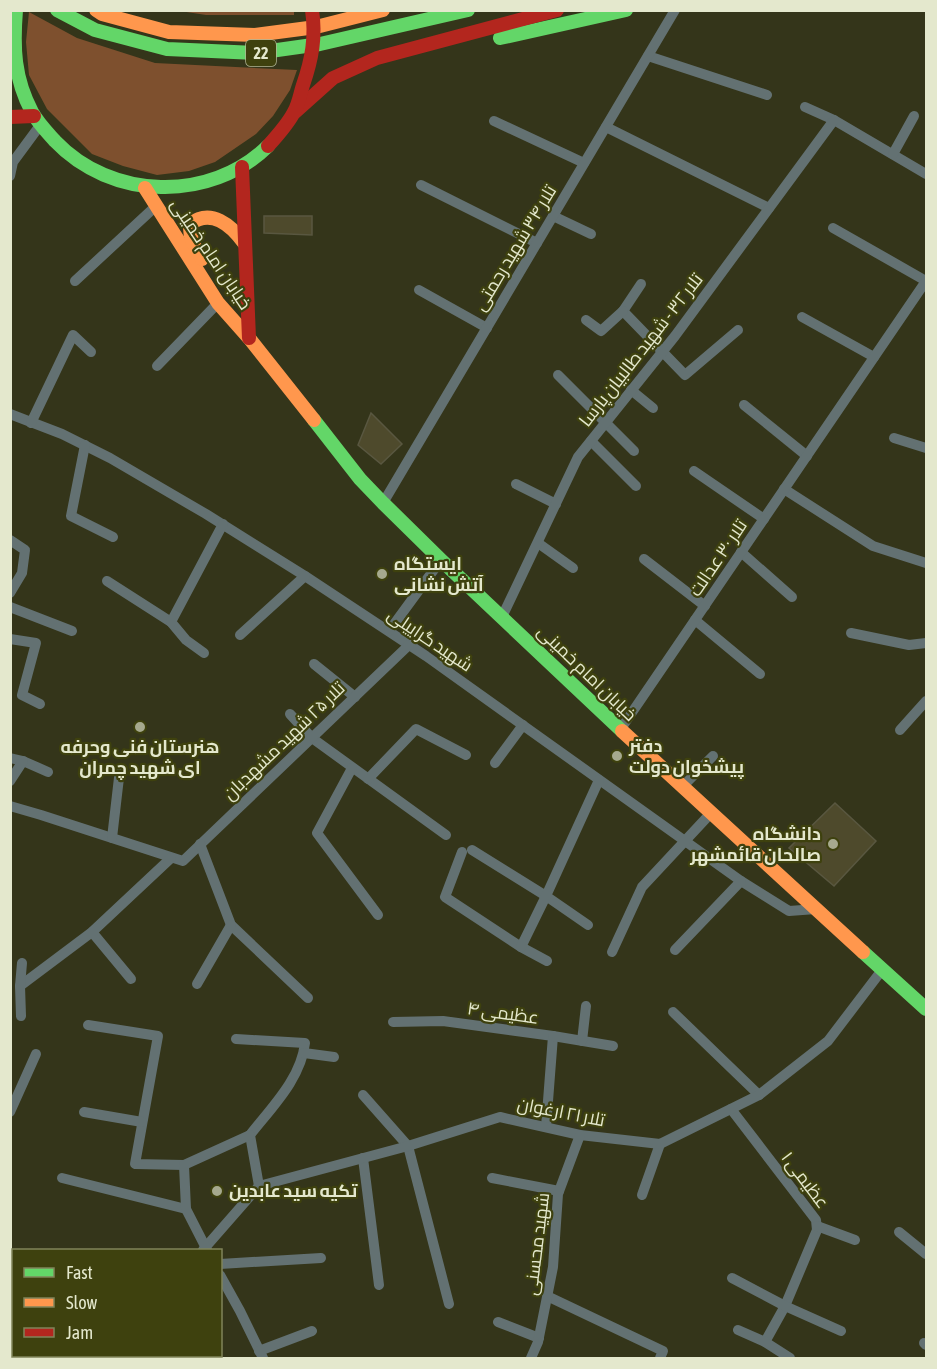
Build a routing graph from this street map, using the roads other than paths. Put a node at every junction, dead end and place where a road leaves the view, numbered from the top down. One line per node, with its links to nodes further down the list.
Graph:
1 (16, 10): 14 (main road)
2 (57, 10): 6 (main road, 22)
3 (96, 10): 5 (main road, 22)
4 (350, 10): 13 (main road)
5 (383, 10)
6 (468, 10)
7 (557, 10): 11 (main road)
8 (626, 10): 11 (main road)
9 (675, 10): 12 (street, تلار ۳۴ شهید رحمتی)
10 (313, 12): 17 (main road)
11 (421, 46): 13 (main road)
12 (648, 56): 15 (street); 23 (street, تلار ۳۴ شهید رحمتی)
13 (377, 58): 17 (main road)
14 (14, 73): 20 (main road)
15 (767, 95)
16 (805, 107): 21 (street)
17 (293, 114): 26 (main road)
18 (914, 116): 24 (street)
19 (10, 117): 20 (main road)
20 (38, 120): 28 (street); 30 (main road)
21 (834, 120): 24 (street); 32 (street, تلار ۳۲ - شهید طالبیان پارسا)
22 (494, 121): 25 (street)
23 (606, 127): 25 (street, تلار ۳۴ شهید رحمتی); 32 (street)
24 (893, 154): 27 (street)
25 (584, 163): 33 (street, تلار ۳۴ شهید رحمتی)
26 (242, 167): 30 (main road); 36 (main road, خیابان امام خمینی)
27 (927, 174)
28 (10, 176)
29 (422, 184): 37 (street)
30 (145, 188): 31 (main road, خیابان امام خمینی)
31 (156, 206): 38 (street); 42 (main road, خیابان امام خمینی)
32 (770, 208): 50 (street, تلار ۳۲ - شهید طالبیان پارسا)
33 (553, 216): 35 (street); 37 (street, تلار ۳۴ شهید رحمتی)
34 (833, 228): 39 (street)
35 (591, 234)
36 (244, 243): 42 (main road); 48 (main road, خیابان امام خمینی)
37 (537, 243): 46 (street, تلار ۳۴ شهید رحمتی)
38 (75, 281)
39 (926, 281): 51 (street, تلار ۳۰ عدالت)
40 (641, 284): 43 (street)
41 (419, 290): 46 (street)
42 (218, 302): 48 (main road, خیابان امام خمینی); 52 (street)
43 (623, 311): 45 (street); 50 (street)
44 (802, 317): 51 (street)
45 (586, 320)
46 (487, 328): 70 (street, تلار ۳۴ شهید رحمتی)
47 (738, 330): 50 (street)
48 (249, 338): 70 (main road, خیابان امام خمینی)
49 (90, 351): 58 (street)
50 (662, 352): 54 (street, تلار ۳۲ - شهید طالبیان پارسا)
51 (874, 357): 65 (street, تلار ۳۰ عدالت)
52 (157, 366)
53 (558, 375): 59 (street)
54 (632, 390): 56 (street); 59 (street, تلار ۳۲ - شهید طالبیان پارسا)
55 (744, 405): 65 (street)
56 (653, 408)
57 (10, 414): 58 (street, شهید گراییلی)
58 (31, 423): 62 (street, شهید گراییلی)
59 (605, 423): 61 (street, تلار ۳۲ - شهید طالبیان پارسا); 64 (street)
60 (894, 438): 63 (street)
61 (591, 441): 68 (street); 71 (street, تلار ۳۲ - شهید طالبیان پارسا)
62 (85, 445): 73 (street, شهید گراییلی); 74 (street)
63 (927, 448)
64 (634, 452)
65 (807, 456): 69 (street, تلار ۳۰ عدالت)
66 (694, 471): 72 (street)
67 (516, 484): 71 (street)
68 (636, 486)
69 (784, 489): 72 (street, تلار ۳۰ عدالت); 80 (street)
70 (382, 502): 79 (main road, خیابان امام خمینی)
71 (556, 504): 76 (street, تلار ۳۲ - شهید طالبیان پارسا)
72 (764, 519): 77 (street, تلار ۳۰ عدالت)
73 (223, 524): 82 (street, شهید گراییلی); 90 (street)
74 (113, 537)
75 (10, 540): 84 (street)
76 (538, 543): 81 (street); 88 (street, تلار ۳۲ - شهید طالبیان پارسا)
77 (741, 552): 85 (street); 86 (street, تلار ۳۰ عدالت)
78 (644, 559): 86 (street)
79 (441, 560): 88 (main road, خیابان امام خمینی); 92 (street)
80 (927, 563)
81 (573, 568)
82 (305, 576): 92 (street, شهید گراییلی); 94 (street)
83 (107, 581): 90 (street)
84 (10, 593)
85 (792, 597)
86 (705, 606): 89 (street, تلار ۳۰ عدالت)
87 (10, 607): 91 (street)
88 (502, 617): 106 (main road, خیابان امام خمینی)
89 (695, 620): 100 (street); 106 (street, تلار ۳۰ عدالت)
90 (171, 622): 98 (street)
91 (72, 631)
92 (389, 631): 97 (street, شهید گراییلی)
93 (851, 633): 96 (street)
94 (240, 635)
95 (10, 639): 103 (street)
96 (927, 643)
97 (409, 645): 101 (street, تلار ۲۵ شهید مشهدبان); 105 (street, شهید گراییلی)
98 (204, 653)
99 (314, 664): 101 (street)
100 (760, 674)
101 (355, 697): 108 (street, تلار ۲۵ شهید مشهدبان)
102 (927, 701): 107 (street)
103 (40, 704)
104 (290, 714): 108 (street)
105 (523, 725): 113 (street); 118 (street, شهید گراییلی)
106 (620, 730): 120 (main road, خیابان امام خمینی)
107 (900, 730)
108 (312, 738): 114 (street); 126 (street, تلار ۲۵ شهید مشهدبان)
109 (466, 755): 117 (street)
110 (713, 756): 120 (street)
111 (10, 758): 112 (street)
112 (23, 761): 116 (street); 119 (street)
113 (495, 763)
114 (352, 768): 117 (street); 131 (street)
115 (120, 769): 124 (street)
116 (48, 772)
117 (368, 779): 123 (street)
118 (599, 780): 125 (street, شهید گراییلی); 129 (street)
119 (10, 781)
120 (682, 787): 122 (main road, خیابان امام خمینی)
121 (10, 806): 124 (street)
122 (711, 813): 125 (street); 130 (main road, خیابان امام خمینی)
123 (446, 835)
124 (112, 838): 127 (street)
125 (687, 841): 128 (street, شهید گراییلی); 137 (street)
126 (201, 844): 127 (street, تلار ۲۵ شهید مشهدبان); 132 (street)
127 (171, 858): 134 (street)
128 (741, 880): 130 (street, شهید گراییلی); 136 (street)
129 (546, 896): 133 (street); 135 (street); 135 (street)
130 (816, 909): 140 (main road, خیابان امام خمینی)
131 (378, 915)
132 (231, 925): 142 (street); 144 (street)
133 (588, 925)
134 (92, 932): 141 (street); 143 (street)
135 (520, 947): 138 (street)
136 (675, 950)
137 (612, 952)
138 (547, 961)
139 (22, 963): 143 (street)
140 (882, 970): 146 (main road, خیابان امام خمینی); 159 (street)
141 (132, 979)
142 (197, 984)
143 (20, 986): 148 (street)
144 (308, 998)
145 (586, 1006): 153 (street)
146 (927, 1009)
147 (673, 1012): 159 (street)
148 (21, 1016)
149 (393, 1022): 151 (street, عظیمی ۴)
150 (88, 1025): 163 (street)
151 (553, 1036): 153 (street); 164 (street, عظیمی ۴)
152 (236, 1039): 154 (street)
153 (582, 1041): 155 (street)
154 (306, 1043): 157 (street); 165 (street)
155 (613, 1046)
156 (36, 1054): 161 (street)
157 (334, 1057)
158 (363, 1095): 168 (street)
159 (759, 1095): 160 (street)
160 (731, 1109): 167 (street); 177 (street, عظیمی ۱)
161 (10, 1112)
162 (84, 1112): 163 (street)
163 (142, 1122): 170 (street)
164 (546, 1127): 166 (street, تلار ۲۱ ارغوان); 168 (street, تلار ۲۱ ارغوان)
165 (250, 1135): 170 (street); 173 (street)
166 (580, 1135): 167 (street, تلار ۲۱ ارغوان); 174 (street, شهید محسنی)
167 (660, 1144): 175 (street)
168 (408, 1146): 169 (street, تلار ۲۱ ارغوان); 189 (street)
169 (363, 1158): 173 (street, تلار ۲۱ ارغوان); 187 (street)
170 (184, 1166): 176 (street)
171 (62, 1178): 176 (street)
172 (492, 1178): 174 (street)
173 (259, 1186): 181 (street)
174 (559, 1191): 188 (street, شهید محسنی)
175 (642, 1195)
176 (186, 1209): 180 (street)
177 (817, 1226): 179 (street); 190 (street, عظیمی ۱)
178 (898, 1232): 182 (street)
179 (855, 1240)
180 (205, 1249)
181 (206, 1249)
182 (927, 1254)
183 (321, 1258): 184 (street)
184 (222, 1264)
185 (732, 1278): 190 (street)
186 (222, 1279): 197 (street)
187 (380, 1285)
188 (547, 1296): 195 (street, شهید محسنی); 199 (street)
189 (449, 1304)
190 (785, 1306): 194 (street); 196 (street, عظیمی ۱)
191 (498, 1322): 195 (street)
192 (738, 1330): 196 (street)
193 (312, 1331): 197 (street)
194 (842, 1331)
195 (539, 1338): 198 (street, شهید محسنی)
196 (765, 1342): 200 (street)
197 (261, 1355)
198 (531, 1359)
199 (660, 1359)
200 (790, 1359)

